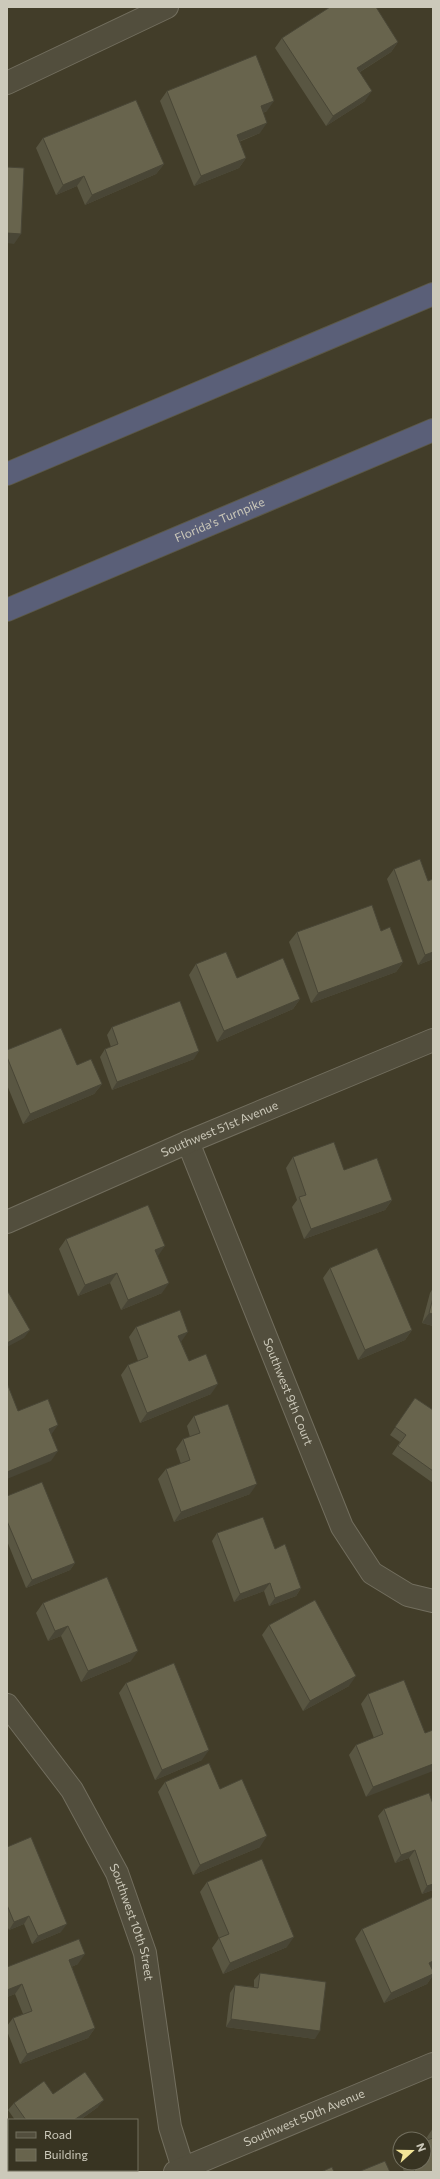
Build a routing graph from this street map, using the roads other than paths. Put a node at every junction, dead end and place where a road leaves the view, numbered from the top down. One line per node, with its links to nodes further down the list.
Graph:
1 (167, 7): 2 (street)
2 (7, 83)
3 (433, 294): 5 (highway)
4 (433, 430): 6 (highway, Florida's Turnpike)
5 (7, 474)
6 (7, 610)
7 (433, 1040): 8 (street, Southwest 51st Avenue)
8 (188, 1142): 9 (street, Southwest 51st Avenue); 10 (street, Southwest 9th Court)
9 (7, 1222)
10 (433, 1601)
11 (7, 1706): 13 (street, Southwest 10th Street)
12 (433, 2064): 13 (street, Southwest 50th Avenue)
13 (179, 2170)

